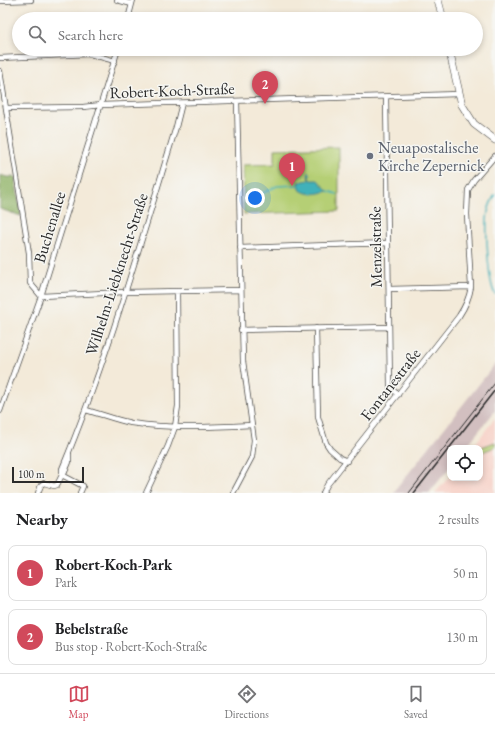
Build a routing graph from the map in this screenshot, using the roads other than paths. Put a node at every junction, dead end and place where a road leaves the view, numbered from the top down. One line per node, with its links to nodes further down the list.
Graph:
1 (31, 0): 4 (street)
2 (117, 0): 5 (street)
3 (438, 0): 7 (street)
4 (0, 1)
5 (133, 2): 6 (street)
6 (130, 12)
7 (441, 12)
8 (45, 56): 12 (street)
9 (97, 56): 13 (street)
10 (116, 56): 13 (street, Buchenallee)
11 (451, 56): 15 (street)
12 (0, 58)
13 (115, 61): 19 (street, Buchenallee)
14 (0, 72): 20 (street)
15 (459, 94): 16 (street, Robert-Koch-Straße); 21 (street)
16 (386, 97): 17 (street, Robert-Koch-Straße); 23 (street, Menzelstraße)
17 (237, 101): 18 (street, Robert-Koch-Straße); 24 (street)
18 (182, 103): 19 (street, Robert-Koch-Straße); 28 (street, Wilhelm-Liebknecht-Straße)
19 (101, 105): 20 (street, Robert-Koch-Straße); 30 (street, Buchenallee)
20 (6, 108): 30 (street)
21 (495, 140)
22 (495, 156): 25 (street)
23 (388, 243): 24 (street); 26 (street, Menzelstraße)
24 (240, 248): 27 (street)
25 (471, 288): 26 (street); 34 (street, Fontanestraße)
26 (389, 289): 31 (street, Menzelstraße)
27 (240, 290): 29 (street); 33 (street)
28 (124, 292): 29 (street); 30 (street); 35 (street, Wilhelm-Liebknecht-Straße)
29 (177, 292): 38 (street)
30 (41, 296): 36 (street, Buchenallee)
31 (389, 327): 32 (street); 34 (street, Menzelstraße)
32 (316, 328): 33 (street); 39 (street)
33 (241, 330): 37 (street)
34 (398, 395): 39 (street, Fontanestraße)
35 (86, 410): 38 (street); 40 (street, Wilhelm-Liebknecht-Straße)
36 (0, 411)
37 (252, 425): 38 (street); 44 (street)
38 (175, 427): 43 (street)
39 (347, 461): 45 (street, Fontanestraße)
40 (62, 475): 41 (street); 42 (street)
41 (38, 493)
42 (80, 493)
43 (146, 493)
44 (233, 493)
45 (323, 493)

